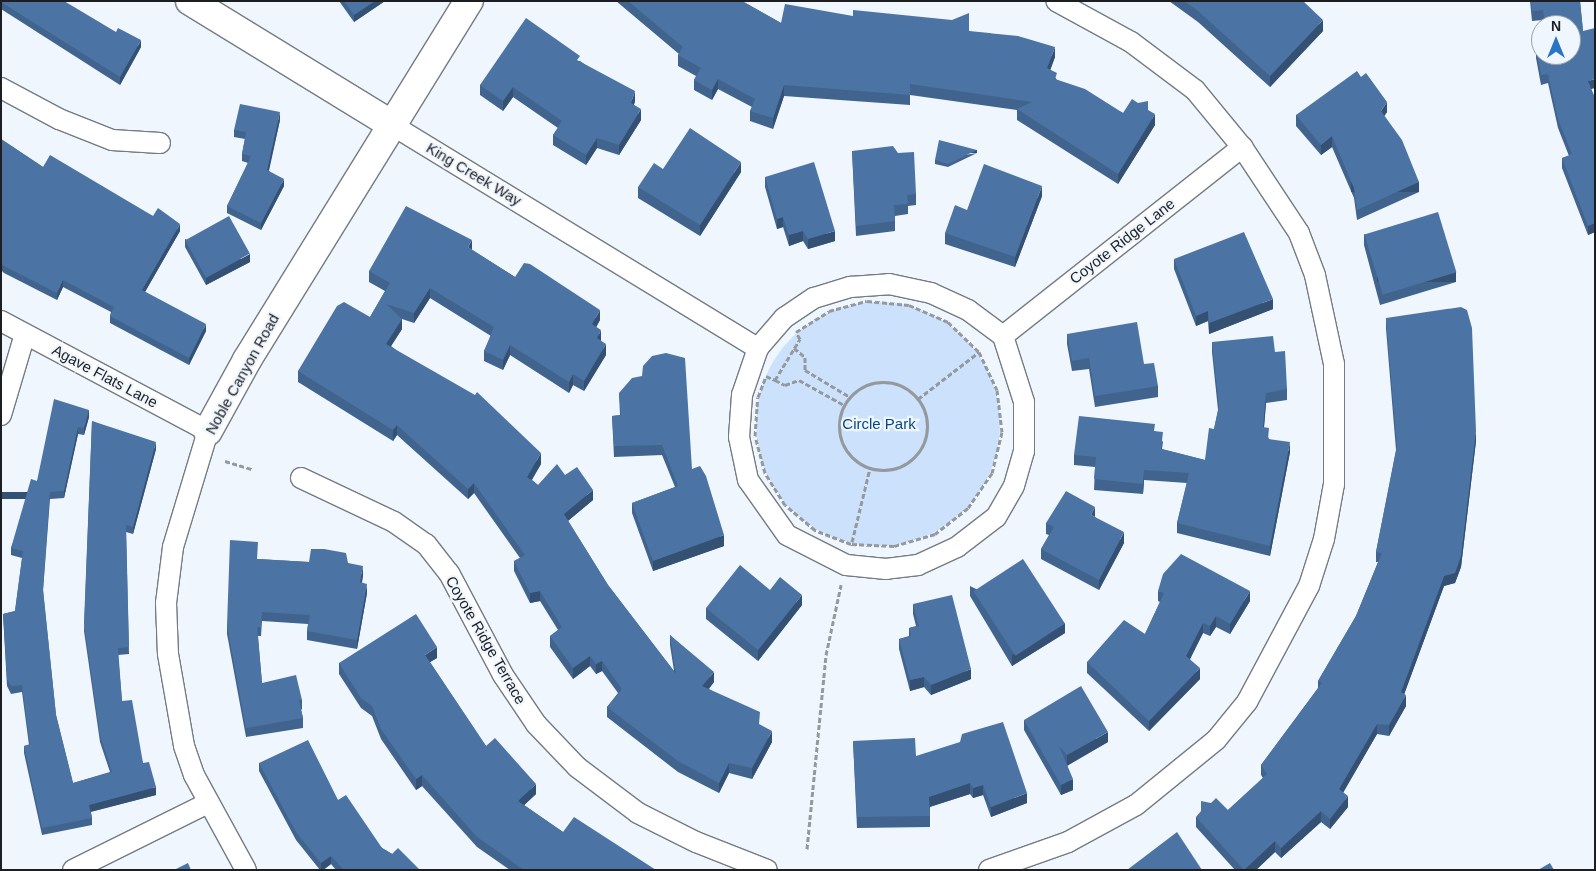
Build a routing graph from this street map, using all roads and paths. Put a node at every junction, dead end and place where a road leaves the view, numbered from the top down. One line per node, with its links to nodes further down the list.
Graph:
1 (190, 1): 5 (street, King Creek Way)
2 (469, 1): 5 (street, Noble Canyon Road)
3 (1056, 1): 7 (street)
4 (1, 88): 6 (street)
5 (392, 125): 11 (street, King Creek Way); 19 (street, Noble Canyon Road)
6 (160, 143)
7 (1242, 147): 10 (street, Coyote Ridge Lane); 31 (street)
8 (1, 322): 9 (street, Agave Flats Lane)
9 (25, 334): 18 (street); 19 (street, Agave Flats Lane)
10 (1003, 336): 11 (street); 11 (street)
11 (758, 348)
12 (794, 348): 13 (path); 14 (path); 15 (path)
13 (979, 352): 16 (path); 24 (path)
14 (775, 380): 17 (path); 24 (path)
15 (850, 397): 16 (path); 17 (path)
16 (918, 399): 21 (path)
17 (844, 405): 21 (path)
18 (1, 415)
19 (208, 431): 26 (street, Noble Canyon Road)
20 (225, 461): 22 (path)
21 (870, 468): 24 (path)
22 (252, 469)
23 (301, 478): 30 (street, Coyote Ridge Terrace)
24 (851, 544)
25 (842, 580): 27 (path)
26 (208, 803): 28 (street); 29 (street, Noble Canyon Road)
27 (807, 849)
28 (73, 870)
29 (246, 870)
30 (767, 870)
31 (989, 870)

